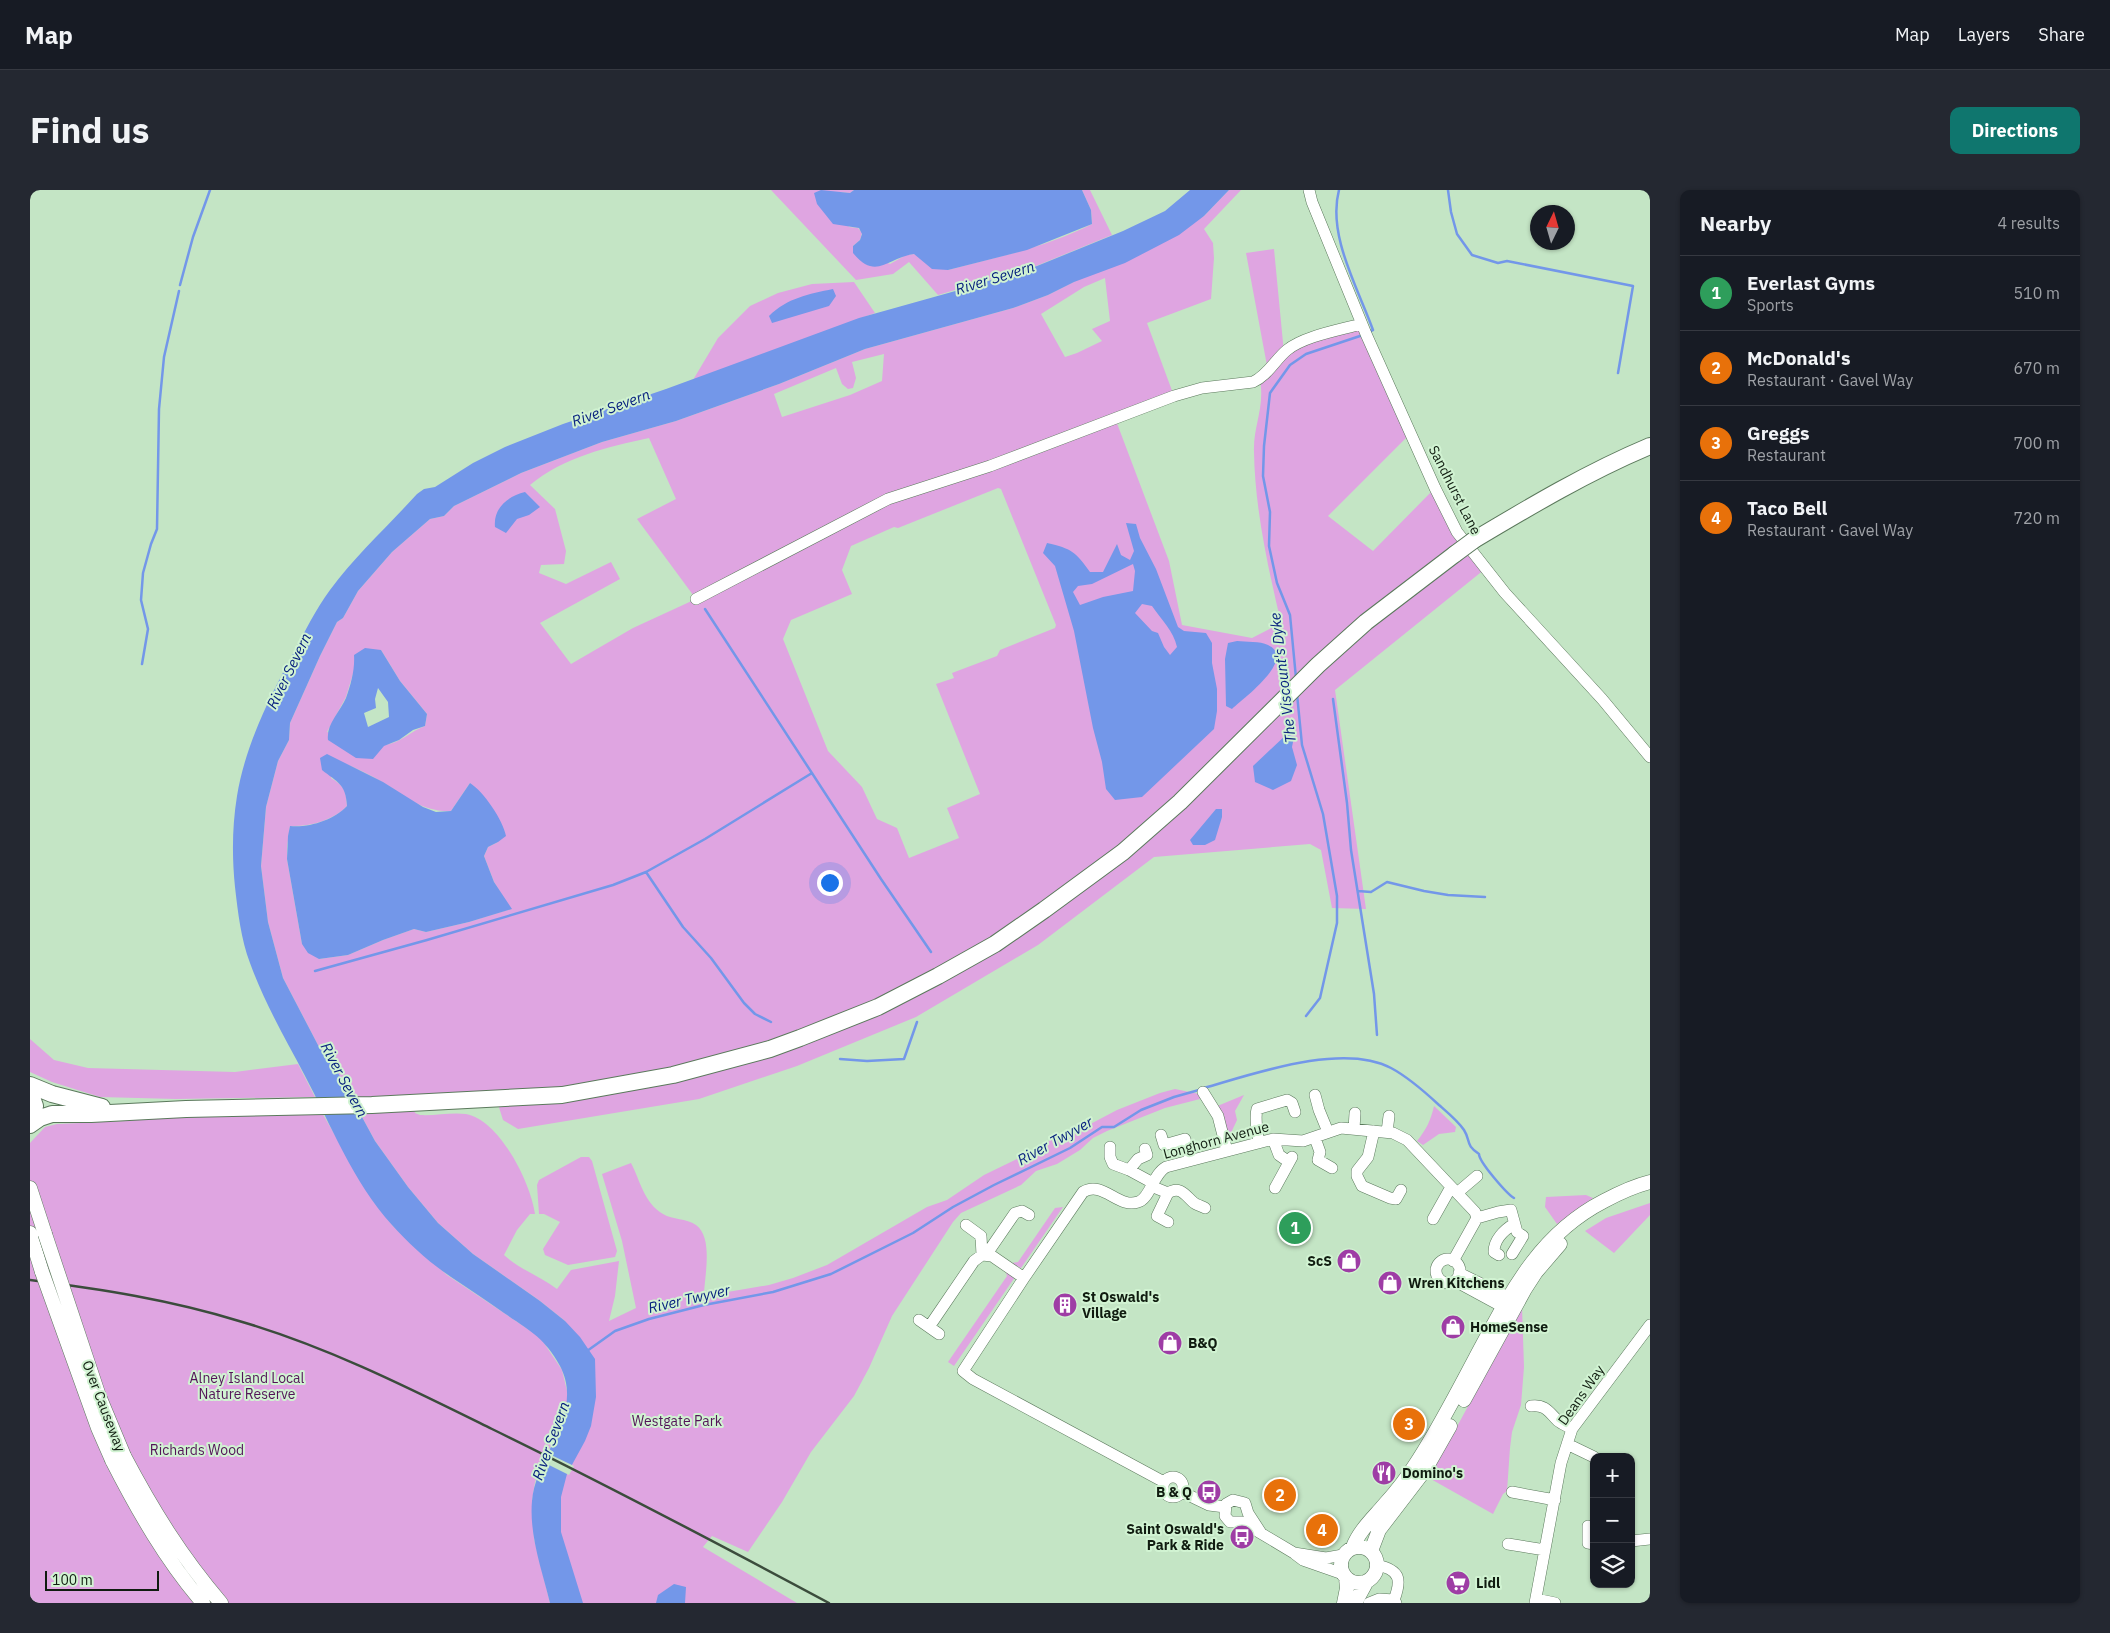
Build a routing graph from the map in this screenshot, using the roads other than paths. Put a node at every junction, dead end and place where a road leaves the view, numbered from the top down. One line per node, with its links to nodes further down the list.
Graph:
1 (1309, 190): 2 (street, Sandhurst Lane)
2 (1361, 324): 4 (street); 5 (street, Sandhurst Lane)
3 (1650, 446): 10 (highway, bridge)
4 (696, 599)
5 (1650, 757)
6 (30, 1085): 10 (highway)
7 (30, 1092): 14 (highway)
8 (1203, 1092): 25 (street)
9 (1315, 1095): 17 (street)
10 (121, 1112): 14 (highway)
11 (1295, 1112): 22 (street)
12 (1355, 1113): 15 (street)
13 (1389, 1116): 18 (street)
14 (30, 1125)
15 (1354, 1129): 16 (street, Longhorn Avenue); 17 (street, Longhorn Avenue)
16 (1374, 1131): 18 (street, Longhorn Avenue); 36 (street)
17 (1328, 1132): 20 (street, Longhorn Avenue)
18 (1387, 1132): 30 (street, Longhorn Avenue)
19 (1161, 1135): 26 (street)
20 (1315, 1138): 21 (street, Longhorn Avenue); 28 (street)
21 (1273, 1139): 22 (street, Longhorn Avenue); 35 (street)
22 (1259, 1142): 25 (street, Longhorn Avenue)
23 (1110, 1147): 29 (street)
24 (1145, 1149): 29 (street)
25 (1227, 1151): 26 (street, Longhorn Avenue)
26 (1190, 1160): 33 (street, Longhorn Avenue)
27 (1449, 1166): 30 (street)
28 (1332, 1168)
29 (1129, 1170): 33 (street)
30 (1440, 1174): 37 (street, Longhorn Avenue)
31 (1477, 1176): 37 (street)
32 (1650, 1182): 55 (main road)
33 (1152, 1184): 39 (street); 54 (street, Longhorn Avenue)
34 (30, 1188): 48 (main road, Over Causeway)
35 (1275, 1188)
36 (1400, 1190)
37 (1454, 1190): 43 (street, Longhorn Avenue); 44 (street)
38 (1650, 1192): 55 (main road)
39 (1166, 1199): 40 (street); 41 (street); 45 (street)
40 (1205, 1208)
41 (1174, 1210)
42 (1028, 1216): 50 (street)
43 (1477, 1218): 47 (street); 52 (street)
44 (1433, 1219)
45 (1168, 1222)
46 (966, 1224): 50 (street)
47 (1514, 1224): 49 (street); 51 (street)
48 (34, 1240): 62 (main road, Over Causeway, bridge); 62 (main road, Over Causeway, bridge)
49 (1512, 1254)
50 (984, 1255): 54 (street); 57 (street)
51 (1499, 1255)
52 (1453, 1261): 53 (street); 53 (street)
53 (1457, 1277): 55 (street)
54 (1024, 1278): 65 (street, Longhorn Avenue)
55 (1510, 1305): 73 (main road); 74 (main road)
56 (1650, 1325): 59 (street, Deans Way)
57 (929, 1327)
58 (1531, 1406): 59 (street)
59 (1572, 1429): 60 (street, Deans Way)
60 (1567, 1444): 61 (street); 64 (street, Deans Way)
61 (1594, 1453)
62 (118, 1458): 79 (main road, Over Causeway)
63 (1512, 1492): 64 (street)
64 (1555, 1500): 72 (street, Deans Way)
65 (1225, 1507): 66 (street); 66 (street)
66 (1245, 1518): 75 (street)
67 (1588, 1526): 71 (street)
68 (1650, 1538): 69 (street)
69 (1635, 1540)
70 (1513, 1542): 72 (street)
71 (1590, 1543)
72 (1545, 1550): 80 (street, Deans Way)
73 (1348, 1551): 74 (main road); 75 (street); 77 (main road)
74 (1371, 1551): 76 (main road)
75 (1294, 1553): 77 (street)
76 (1377, 1566): 78 (main road); 81 (street)
77 (1344, 1576): 78 (main road); 83 (main road)
78 (1367, 1581): 84 (main road)
79 (204, 1597): 82 (main road, Over Causeway)
80 (1536, 1601): 86 (street)
81 (1395, 1602): 85 (street)
82 (221, 1603)
83 (1344, 1603)
84 (1355, 1603)
85 (1369, 1603)
86 (1555, 1603)

